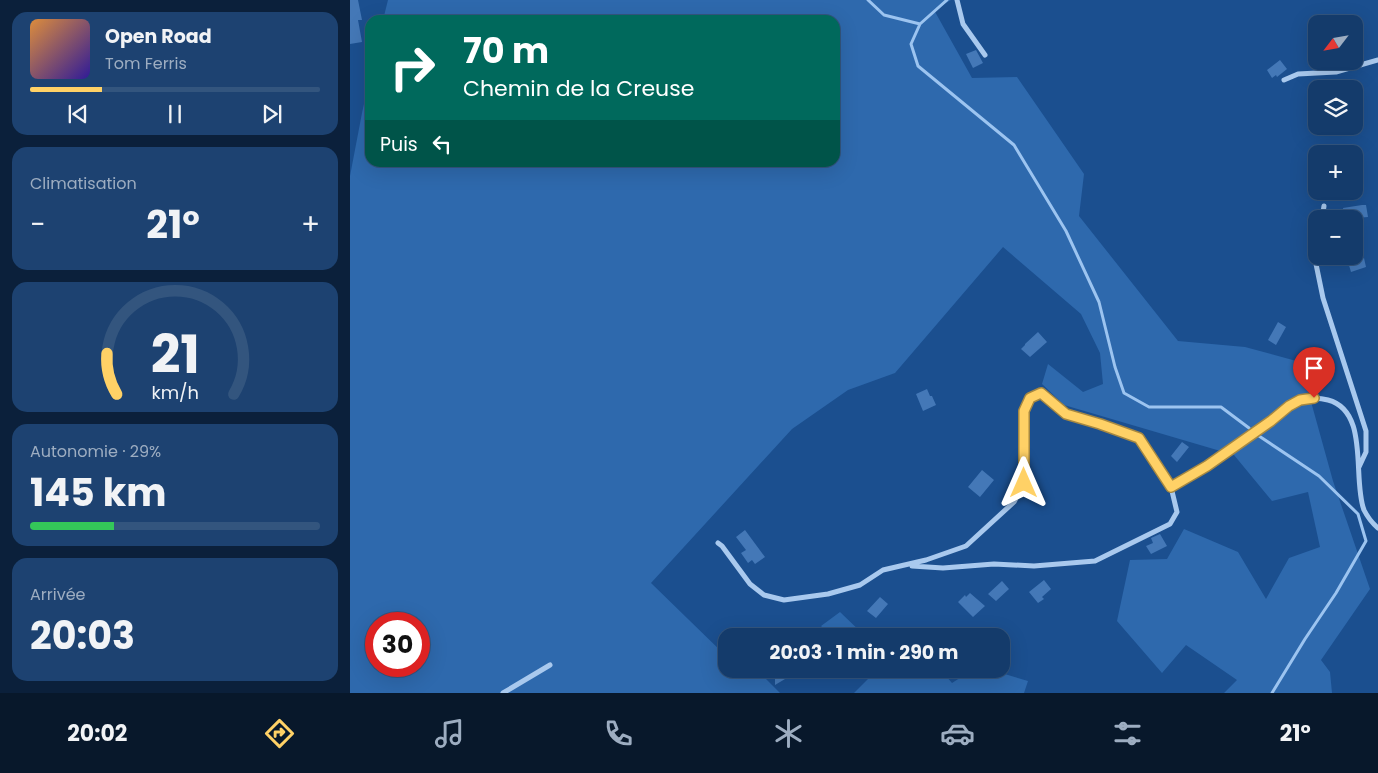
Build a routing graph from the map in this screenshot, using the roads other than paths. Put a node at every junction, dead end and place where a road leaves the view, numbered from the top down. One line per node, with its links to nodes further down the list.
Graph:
1 (957, 0): 2 (street)
2 (985, 55)
3 (1378, 60): 4 (street)
4 (1284, 80)
5 (1324, 206): 6 (street)
6 (1323, 210)
7 (1316, 265): 8 (street)
8 (1358, 468): 9 (street); 10 (street)
9 (1171, 487): 12 (street); 12 (street)
10 (1378, 528)
11 (718, 542): 12 (street)
12 (905, 565)
13 (550, 665): 14 (street)
14 (503, 693)

